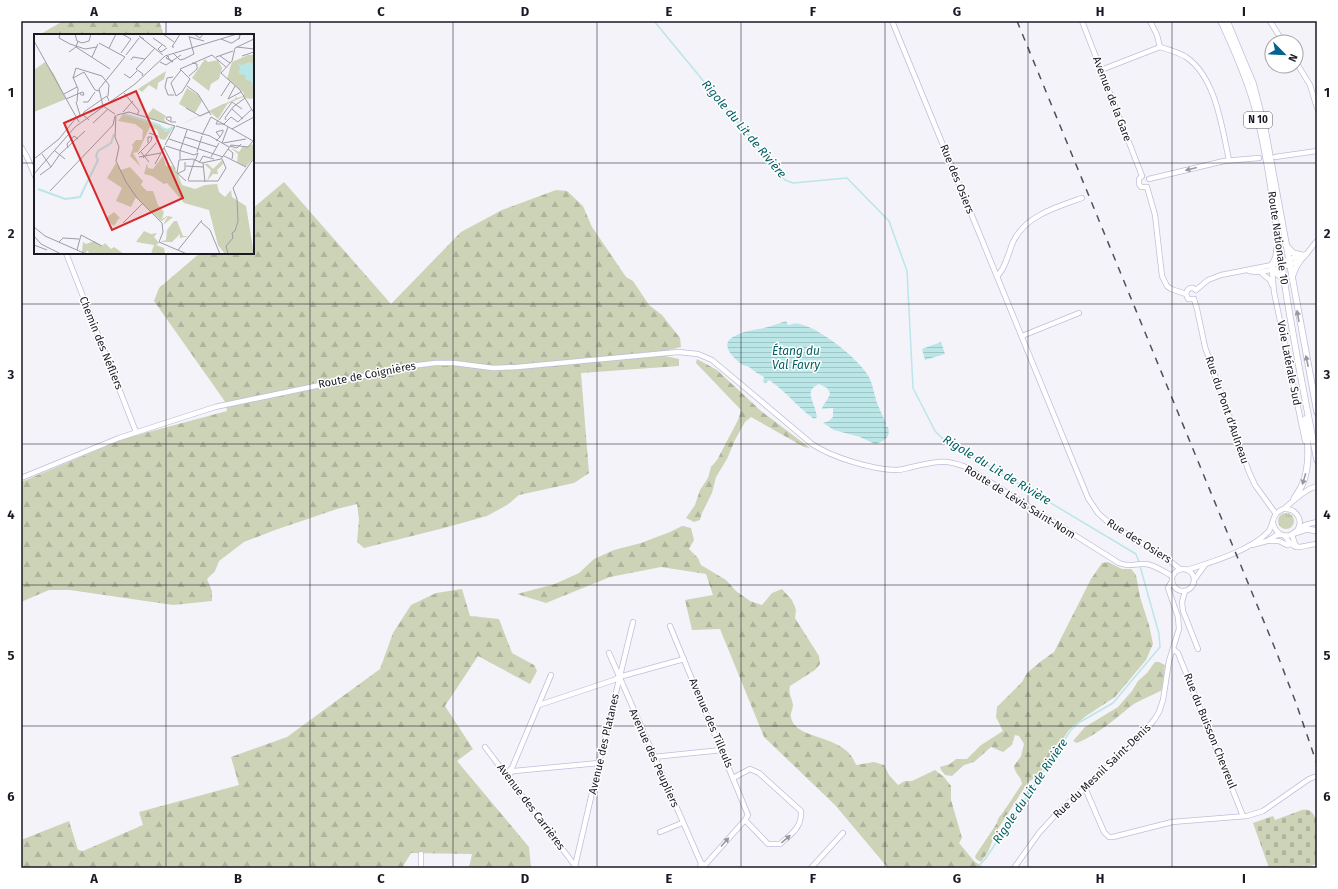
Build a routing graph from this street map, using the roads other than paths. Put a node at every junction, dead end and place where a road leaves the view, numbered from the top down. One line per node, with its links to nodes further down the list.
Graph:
1 (892, 21): 31 (street, Rue des Osiers)
2 (1082, 21): 9 (street, Avenue de la Gare)
3 (1150, 21): 8 (street)
4 (1221, 21): 22 (main road, Route Nationale 10 / N 10)
5 (1227, 21): 24 (main road, N 10)
6 (1270, 21): 7 (street)
7 (1278, 34)
8 (1160, 47): 9 (street); 16 (street)
9 (1101, 70): 18 (street, Avenue de la Gare)
10 (1303, 74): 11 (street)
11 (1317, 108)
12 (21, 147): 17 (street)
13 (1317, 151): 14 (street)
14 (1275, 157)
15 (1259, 158): 16 (street)
16 (1229, 160): 19 (street, one-way to 19)
17 (34, 173)
18 (1142, 176): 19 (street); 20 (street, Avenue de la Gare)
19 (1150, 179): 20 (street)
20 (1147, 187): 37 (street, Avenue de la Gare)
21 (1082, 198): 31 (street)
22 (1278, 240): 27 (main road); 28 (main road)
23 (1317, 241): 26 (street)
24 (1286, 245): 26 (main road); 27 (main road, N 10)
25 (66, 254): 44 (street, Chemin des Néfliers)
26 (1303, 256): 27 (street); 32 (main road)
27 (1285, 263): 28 (street); 32 (main road, N 10); 33 (main road, Route Nationale 10 / N 10); 34 (main road)
28 (1272, 268): 29 (street); 30 (street); 33 (main road); 36 (street, Voie Latérale Sud)
29 (1248, 270): 30 (street); 35 (street)
30 (1259, 271): 36 (street)
31 (997, 276): 40 (street, Rue des Osiers)
32 (1292, 277): 34 (main road, N 10)
33 (1284, 279): 42 (main road, Route Nationale 10 / N 10)
34 (1293, 287): 43 (main road, N 10, one-way to 34)
35 (1196, 290): 37 (street); 38 (street)
36 (1274, 292): 45 (street, Voie Latérale Sud)
37 (1186, 294): 38 (street)
38 (1194, 299): 51 (street, Rue du Pont d'Aulneau)
39 (1079, 313): 40 (street)
40 (1022, 336): 63 (street, Rue des Osiers)
41 (722, 369): 44 (street, Route de Coignières); 65 (street, Route de Lévis Saint-Nom)
42 (1305, 403): 45 (main road); 46 (main road, Route Nationale 10 / N 10)
43 (1317, 408)
44 (136, 432): 47 (street, Route de Coignières)
45 (1307, 456): 49 (main road, one-way to 49)
46 (1317, 460)
47 (21, 478)
48 (1317, 486): 49 (street)
49 (1294, 500): 50 (street)
50 (1285, 509): 51 (street); 55 (street)
51 (1276, 514): 53 (street)
52 (1317, 522): 55 (street)
53 (1273, 523): 56 (street); 60 (street)
54 (1317, 530): 55 (main road)
55 (1295, 533): 56 (street); 61 (street)
56 (1283, 535): 57 (street); 58 (street)
57 (1268, 541): 58 (street); 60 (street)
58 (1290, 544): 61 (street)
59 (1317, 544): 61 (street)
60 (1247, 547): 62 (street)
61 (1298, 547)
62 (1205, 565): 64 (street); 66 (street)
63 (1180, 569): 64 (street); 65 (street)
64 (1187, 570): 66 (street)
65 (1172, 578): 67 (street); 69 (street)
66 (1194, 580): 68 (street)
67 (1176, 588): 68 (street); 69 (street)
68 (1185, 591): 73 (street)
69 (1170, 596): 72 (street, Rue du Mesnil Saint-Denis)
70 (633, 622): 77 (street, Avenue des Platanes)
71 (670, 626): 75 (street, Avenue des Tilleuls)
72 (1173, 649): 86 (street, Rue du Mesnil Saint-Denis); 87 (street, Rue du Buisson Chevreul)
73 (1198, 649)
74 (609, 653): 77 (street, Avenue des Peupliers)
75 (684, 659): 77 (street); 80 (street, Avenue des Tilleuls)
76 (551, 675): 78 (street)
77 (619, 677): 78 (street); 81 (street, Avenue des Peupliers); 82 (street, Avenue des Platanes)
78 (539, 704): 83 (street)
79 (485, 747): 83 (street, Avenue des Carrières)
80 (722, 750): 81 (street); 85 (street, Avenue des Tilleuls)
81 (653, 757): 89 (street, Avenue des Peupliers)
82 (599, 763): 83 (street); 94 (street, Avenue des Platanes)
83 (506, 774): 94 (street, Avenue des Carrières)
84 (1317, 776): 87 (street)
85 (733, 778): 88 (street, Avenue des Tilleuls); 88 (street, one-way to 85)
86 (1085, 788): 87 (street); 97 (street, Rue du Mesnil Saint-Denis)
87 (1243, 816)
88 (745, 820): 93 (street, one-way to 88)
89 (682, 823): 90 (street); 93 (street, Avenue des Peupliers)
90 (660, 832)
91 (843, 833): 96 (street)
92 (421, 854): 95 (street)
93 (702, 866)
94 (576, 867)
95 (421, 868)
96 (812, 868)
97 (1014, 868)

